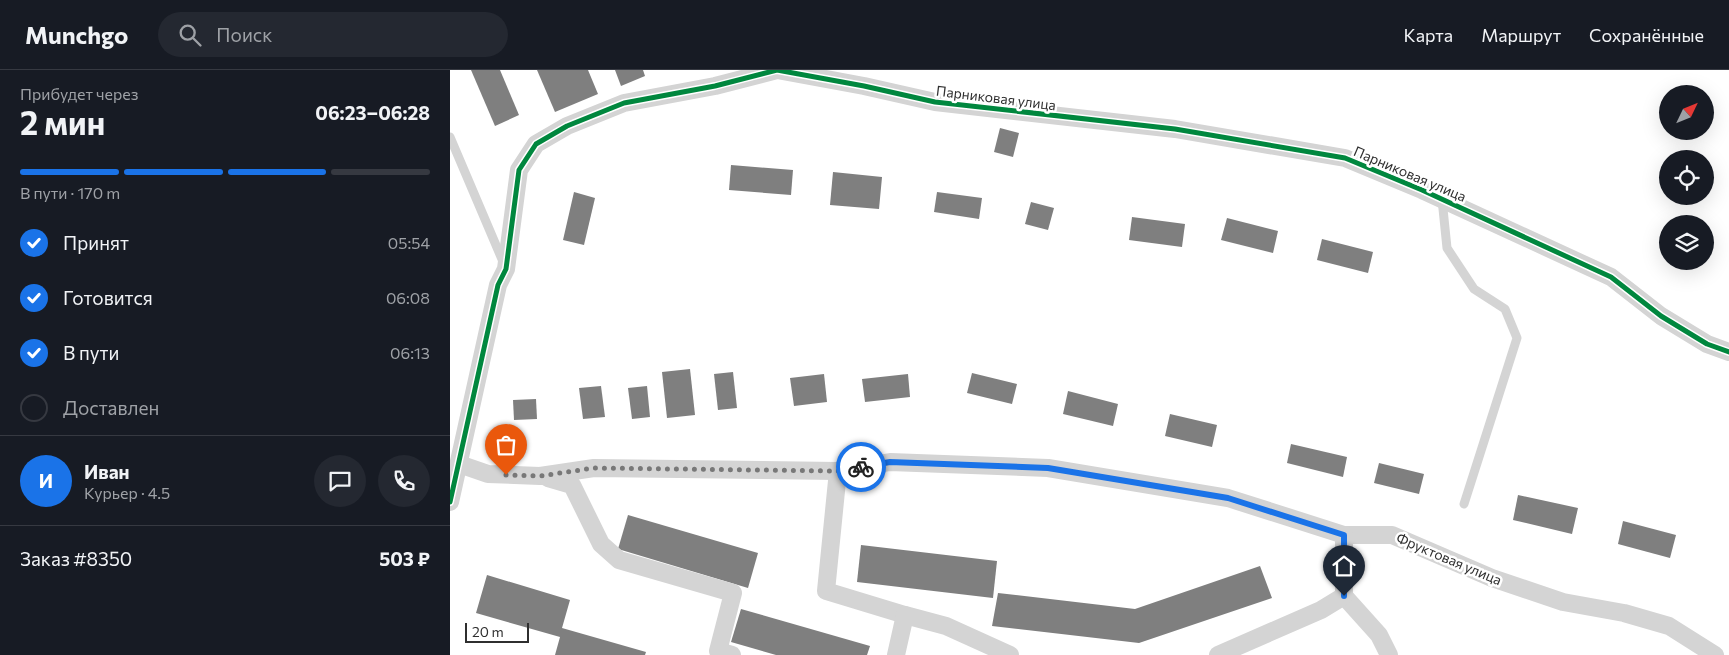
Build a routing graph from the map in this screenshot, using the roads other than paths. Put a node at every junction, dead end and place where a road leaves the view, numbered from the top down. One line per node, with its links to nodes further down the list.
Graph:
1 (450, 137): 3 (lane)
2 (1442, 199): 3 (street, Парниковая улица); 4 (street, Парниковая улица); 9 (lane)
3 (506, 269): 5 (street, Парниковая улица)
4 (1729, 352)
5 (459, 464): 7 (street, Фруктовая улица); 8 (street, Парниковая улица)
6 (838, 471): 7 (street, Фруктовая улица); 10 (street, Фруктовая улица); 12 (street)
7 (540, 476): 13 (street)
8 (450, 502)
9 (1464, 504)
10 (1344, 535): 11 (street); 18 (street, Фруктовая улица)
11 (1344, 596): 16 (street); 17 (street)
12 (905, 615): 14 (street); 15 (street)
13 (732, 655)
14 (896, 655)
15 (1010, 655)
16 (1218, 655)
17 (1389, 655)
18 (1715, 655)

